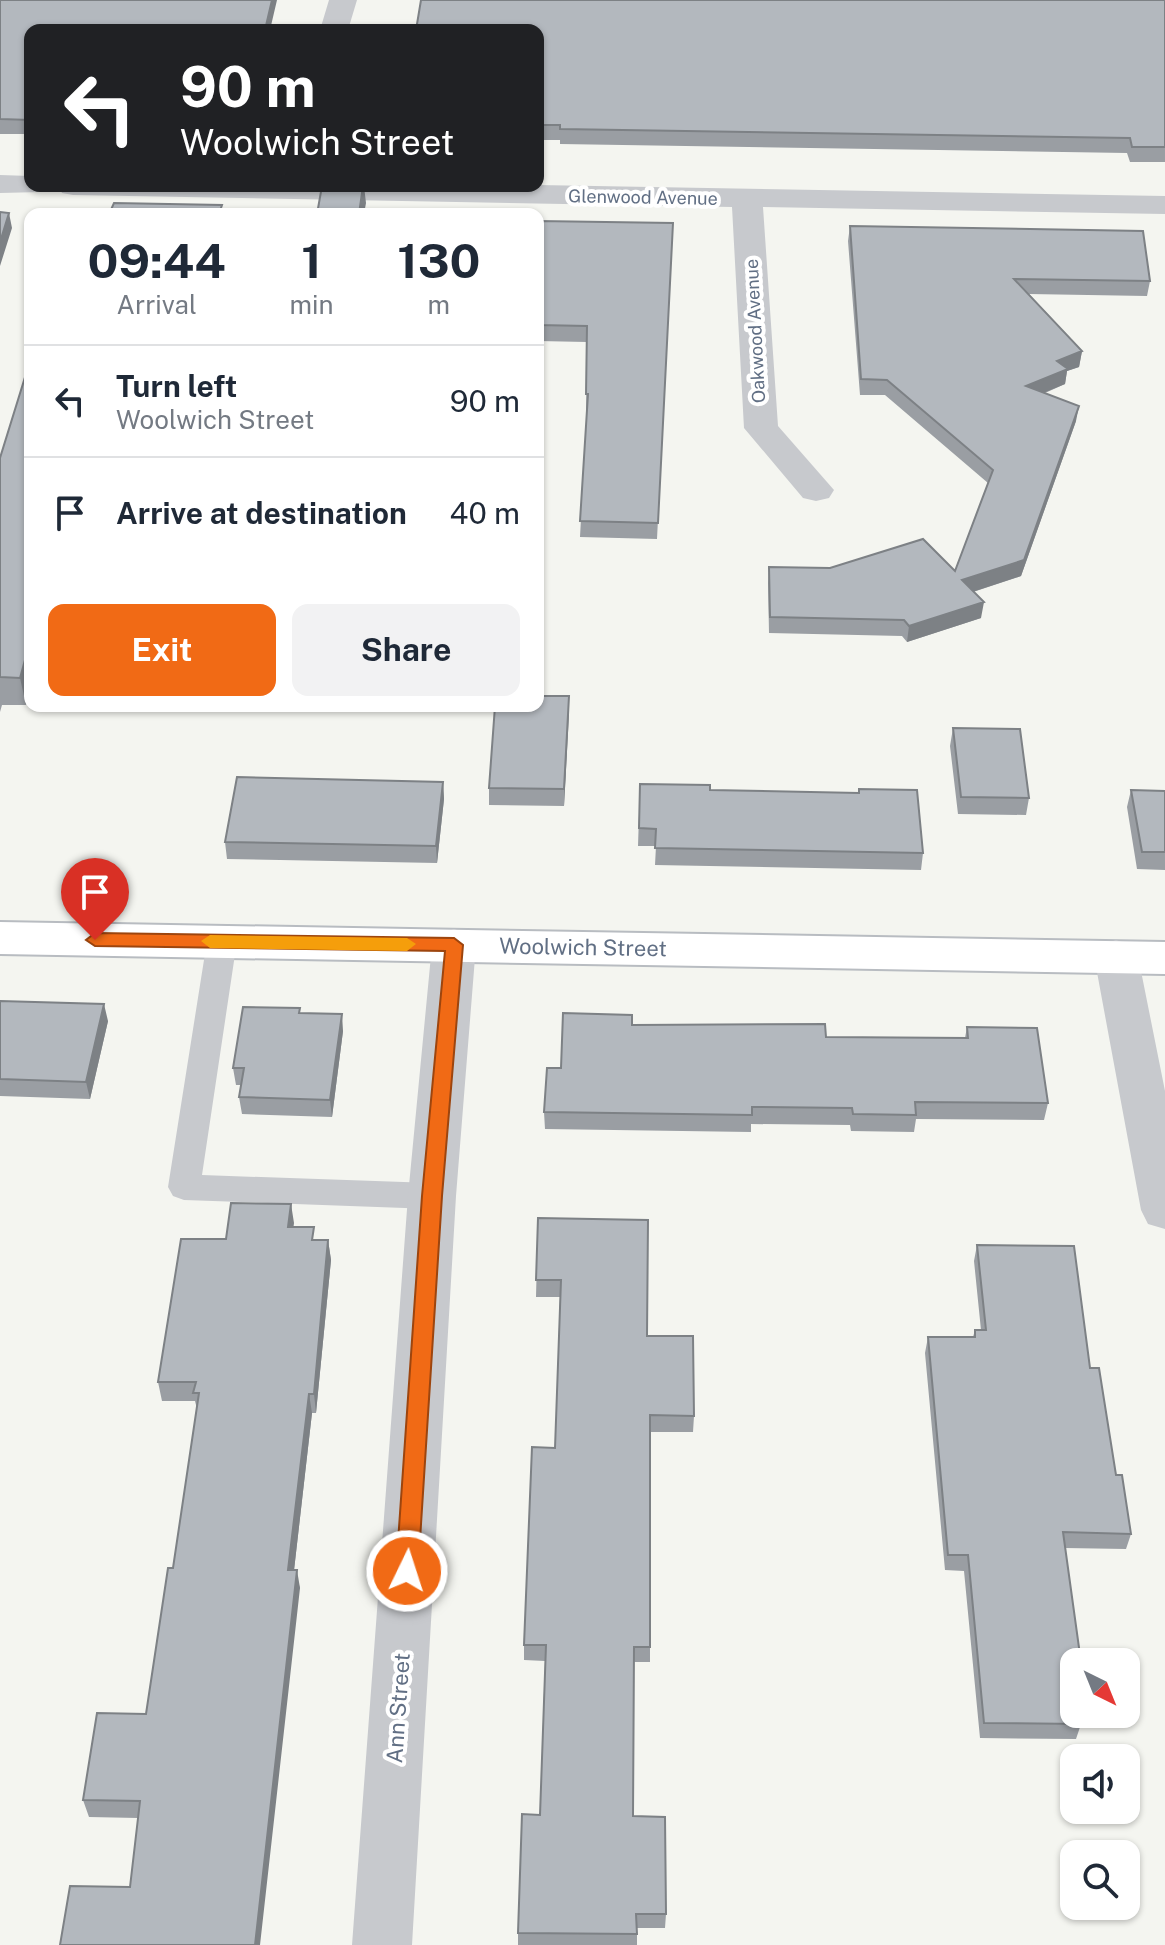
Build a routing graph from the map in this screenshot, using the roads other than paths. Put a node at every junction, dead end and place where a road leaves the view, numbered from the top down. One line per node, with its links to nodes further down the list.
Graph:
1 (343, 0): 2 (street)
2 (336, 24)
3 (0, 184): 4 (street)
4 (24, 185)
5 (436, 192): 6 (street, Glenwood Avenue)
6 (747, 199): 7 (street, Glenwood Avenue); 8 (street, Oakwood Avenue)
7 (1165, 205)
8 (816, 490)
9 (0, 938): 10 (main road, Woolwich Street)
10 (222, 941): 11 (main road, Woolwich Street); 14 (lane)
11 (454, 945): 12 (main road, Woolwich Street); 14 (street, Ann Street)
12 (1116, 956): 13 (main road, Woolwich Street); 15 (street)
13 (1165, 958)
14 (432, 1196): 16 (street, Ann Street)
15 (1165, 1210)
16 (382, 1945)

